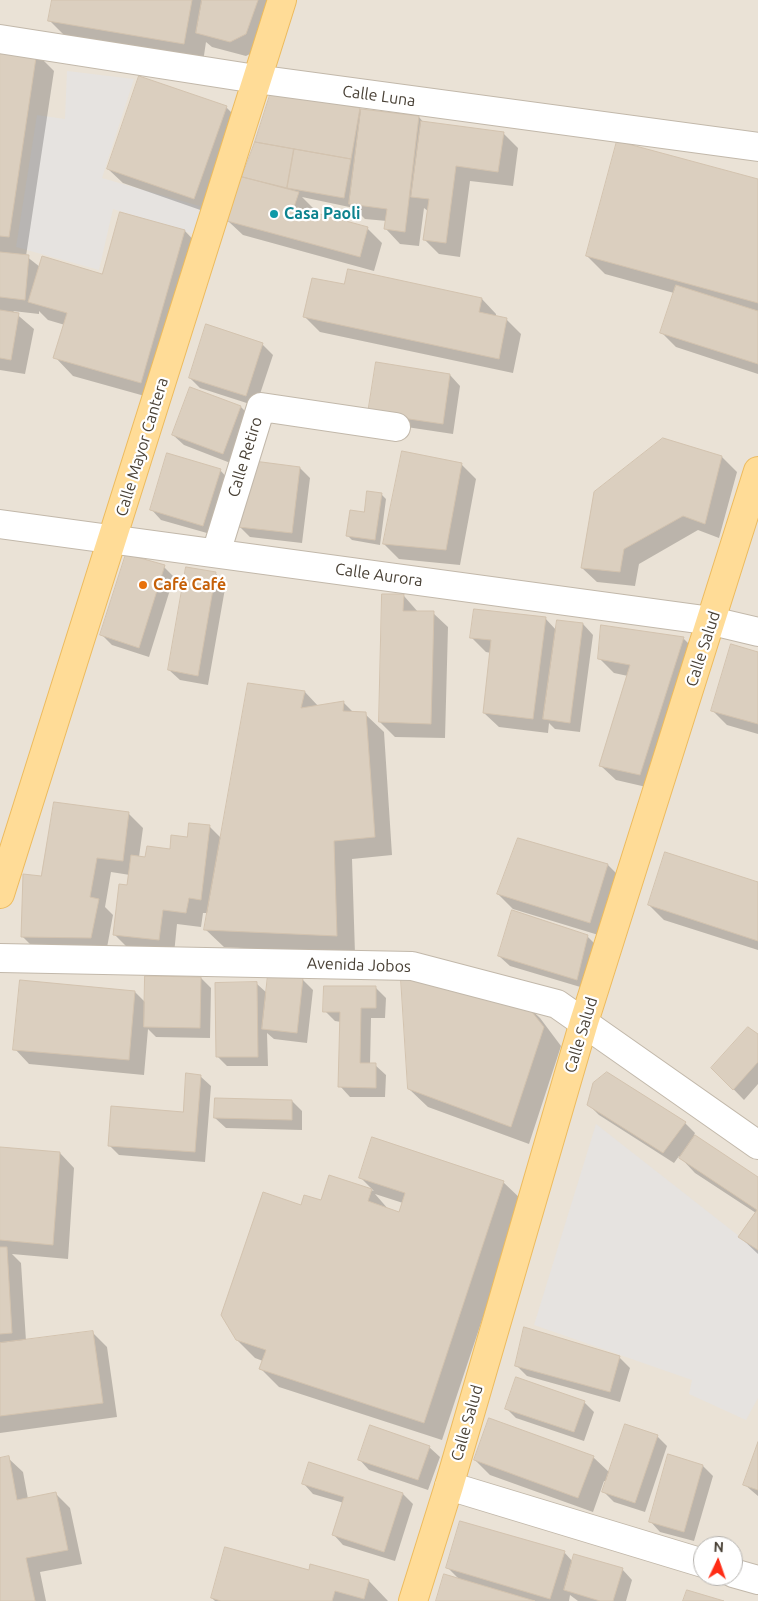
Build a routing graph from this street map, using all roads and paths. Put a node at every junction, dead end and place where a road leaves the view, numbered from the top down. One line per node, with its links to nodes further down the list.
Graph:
1 (282, 0): 3 (main road, Calle Mayor Cantera)
2 (0, 39): 3 (street, Calle Luna)
3 (256, 80): 4 (street, Calle Luna); 8 (main road, Calle Mayor Cantera)
4 (758, 147)
5 (396, 427): 9 (street, Calle Retiro)
6 (758, 471): 10 (main road, Calle Salud)
7 (0, 524): 8 (street, Calle Aurora)
8 (113, 541): 9 (street, Calle Aurora); 12 (main road, Calle Mayor Cantera)
9 (216, 553): 10 (street, Calle Aurora)
10 (712, 620): 11 (street, Calle Aurora); 14 (main road, Calle Salud)
11 (758, 632)
12 (0, 894)
13 (0, 958): 14 (street, Avenida Jobos)
14 (584, 1022): 15 (street, Avenida Jobos); 16 (main road, Calle Salud)
15 (758, 1145)
16 (449, 1486): 17 (street); 20 (main road, Calle Salud)
17 (693, 1561)
18 (743, 1576): 19 (street)
19 (758, 1580)
20 (413, 1601)

